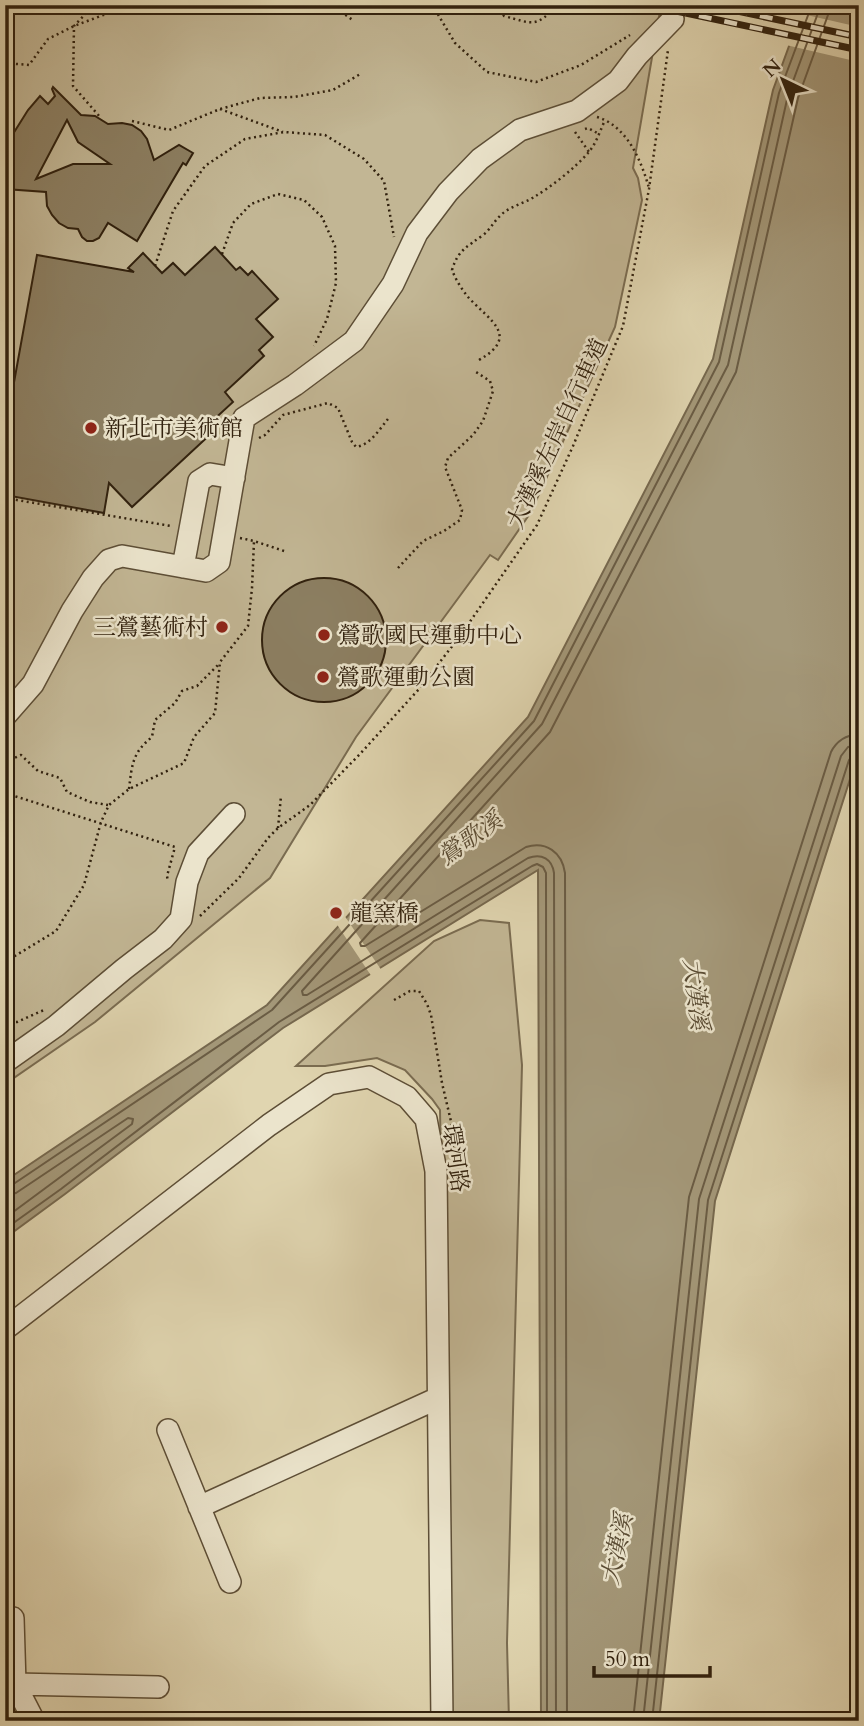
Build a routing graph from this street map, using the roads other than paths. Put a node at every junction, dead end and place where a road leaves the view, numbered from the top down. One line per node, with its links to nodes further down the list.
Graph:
1 (667, 26): 2 (street)
2 (234, 478): 3 (street); 3 (street)
3 (183, 567): 4 (street)
4 (5, 716)
5 (234, 814): 6 (street)
6 (5, 1062)
7 (5, 1329): 8 (street, 環河路)
8 (438, 1398): 10 (street); 16 (street, 環河路)
9 (167, 1430): 10 (street)
10 (199, 1507): 11 (street)
11 (230, 1582)
12 (5, 1617): 13 (street)
13 (15, 1684): 14 (street); 15 (street)
14 (158, 1687)
15 (34, 1721)
16 (442, 1721)

